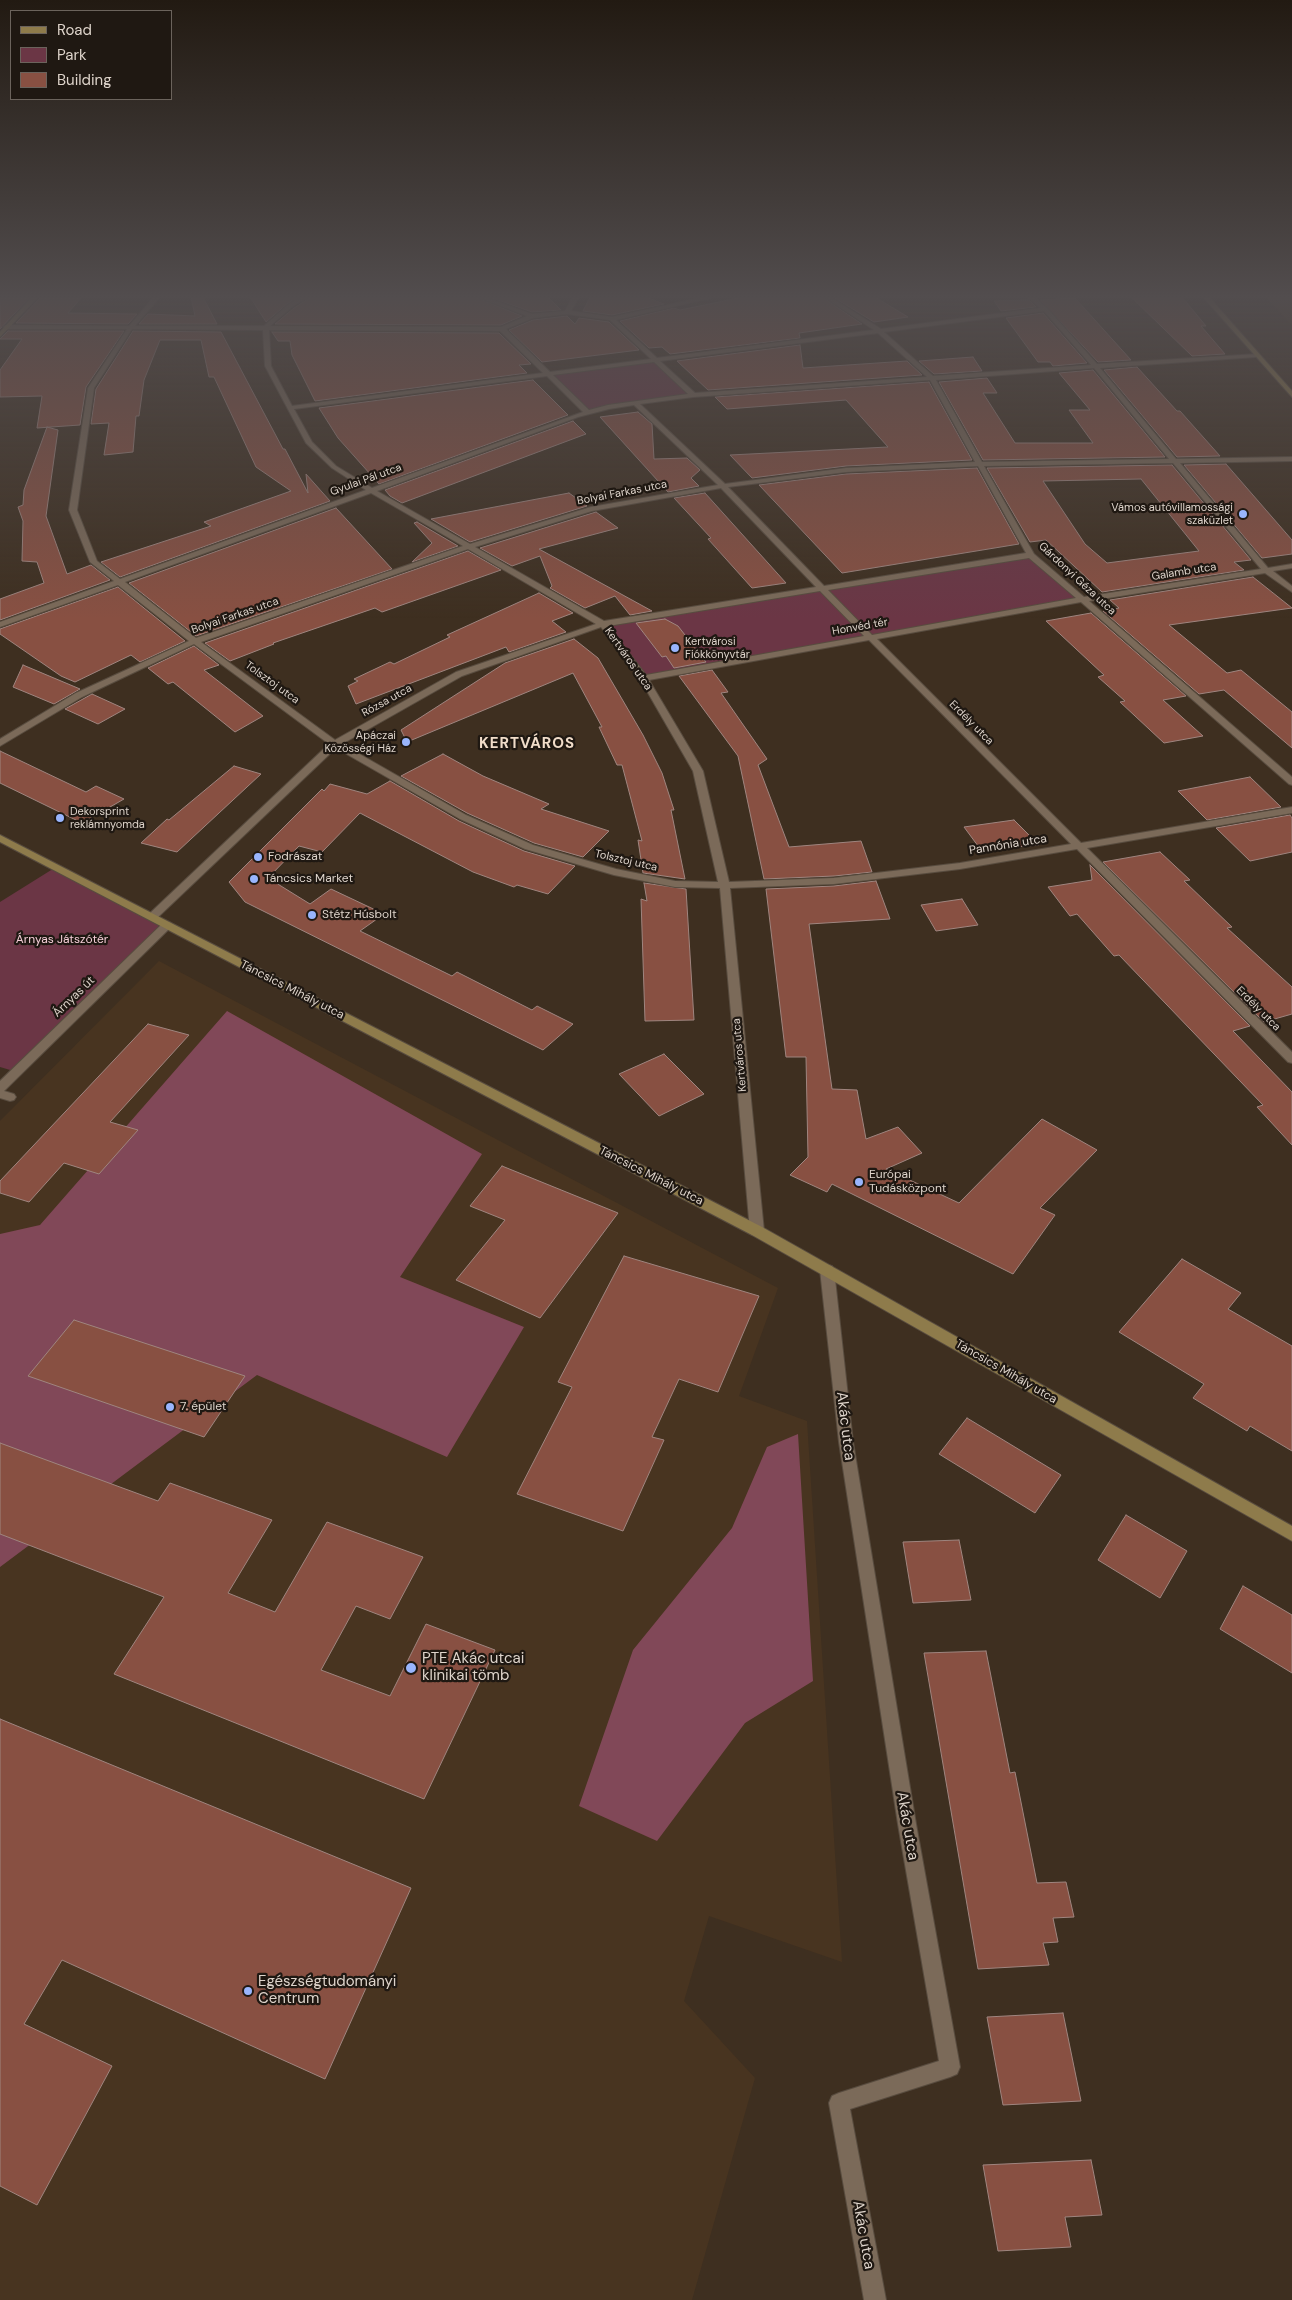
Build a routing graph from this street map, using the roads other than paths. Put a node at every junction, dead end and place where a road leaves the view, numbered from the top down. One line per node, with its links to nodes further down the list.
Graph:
1 (89, 404): 20 (street, Tolsztoj utca)
2 (287, 404): 9 (street, Kertváros utca)
3 (317, 404): 9 (street)
4 (579, 404): 10 (street)
5 (626, 404): 10 (street, Gyulai Pál utca)
6 (636, 404): 14 (street, Erdély utca)
7 (946, 404): 13 (street, Gárdonyi Géza utca)
8 (1127, 404): 12 (street)
9 (289, 408): 15 (street, Kertváros utca)
10 (587, 412): 15 (street, Gyulai Pál utca)
11 (1292, 459): 12 (street, Bolyai Farkas utca)
12 (1174, 460): 13 (street, Bolyai Farkas utca); 19 (street)
13 (979, 464): 14 (street, Bolyai Farkas utca); 17 (street, Gárdonyi Géza utca)
14 (723, 486): 16 (street, Bolyai Farkas utca); 21 (street, Erdély utca)
15 (371, 490): 16 (street, Kertváros utca); 20 (street, Gyulai Pál utca)
16 (468, 547): 24 (street, Kertváros utca); 27 (street, Bolyai Farkas utca)
17 (1031, 555): 21 (street); 23 (street, Gárdonyi Géza utca)
18 (1292, 566): 19 (street, Galamb utca)
19 (1266, 570): 22 (street); 23 (street, Galamb utca)
20 (118, 582): 25 (street, Gyulai Pál utca); 27 (street, Tolsztoj utca)
21 (822, 589): 24 (street); 26 (street, Erdély utca)
22 (1292, 590)
23 (1080, 600): 26 (street, Honvéd tér); 31 (street, Gárdonyi Géza utca)
24 (603, 624): 28 (street, Kertváros utca); 30 (street, Rózsa utca)
25 (0, 625)
26 (870, 637): 28 (street, Honvéd tér); 34 (street, Erdély utca)
27 (195, 641): 29 (street, Bolyai Farkas utca); 30 (street, Tolsztoj utca)
28 (644, 678): 35 (street, Kertváros utca)
29 (0, 742)
30 (335, 744): 35 (street, Tolsztoj utca); 36 (street, Rózsa utca)
31 (1292, 782)
32 (1292, 810): 34 (street, Pannónia utca)
33 (0, 838): 36 (street, Táncsics Mihály utca)
34 (1079, 846): 35 (street, Pannónia utca); 38 (street, Erdély utca)
35 (725, 885): 40 (street, Kertváros utca)
36 (152, 917): 37 (street, Táncsics Mihály utca)
37 (167, 925): 39 (street, Árnyas út); 40 (street, Táncsics Mihály utca)
38 (1292, 1059)
39 (0, 1088)
40 (757, 1231): 41 (street, Táncsics Mihály utca)
41 (827, 1270): 42 (street, Táncsics Mihály utca); 43 (street, Akác utca)
42 (1292, 1534)
43 (875, 2300)

